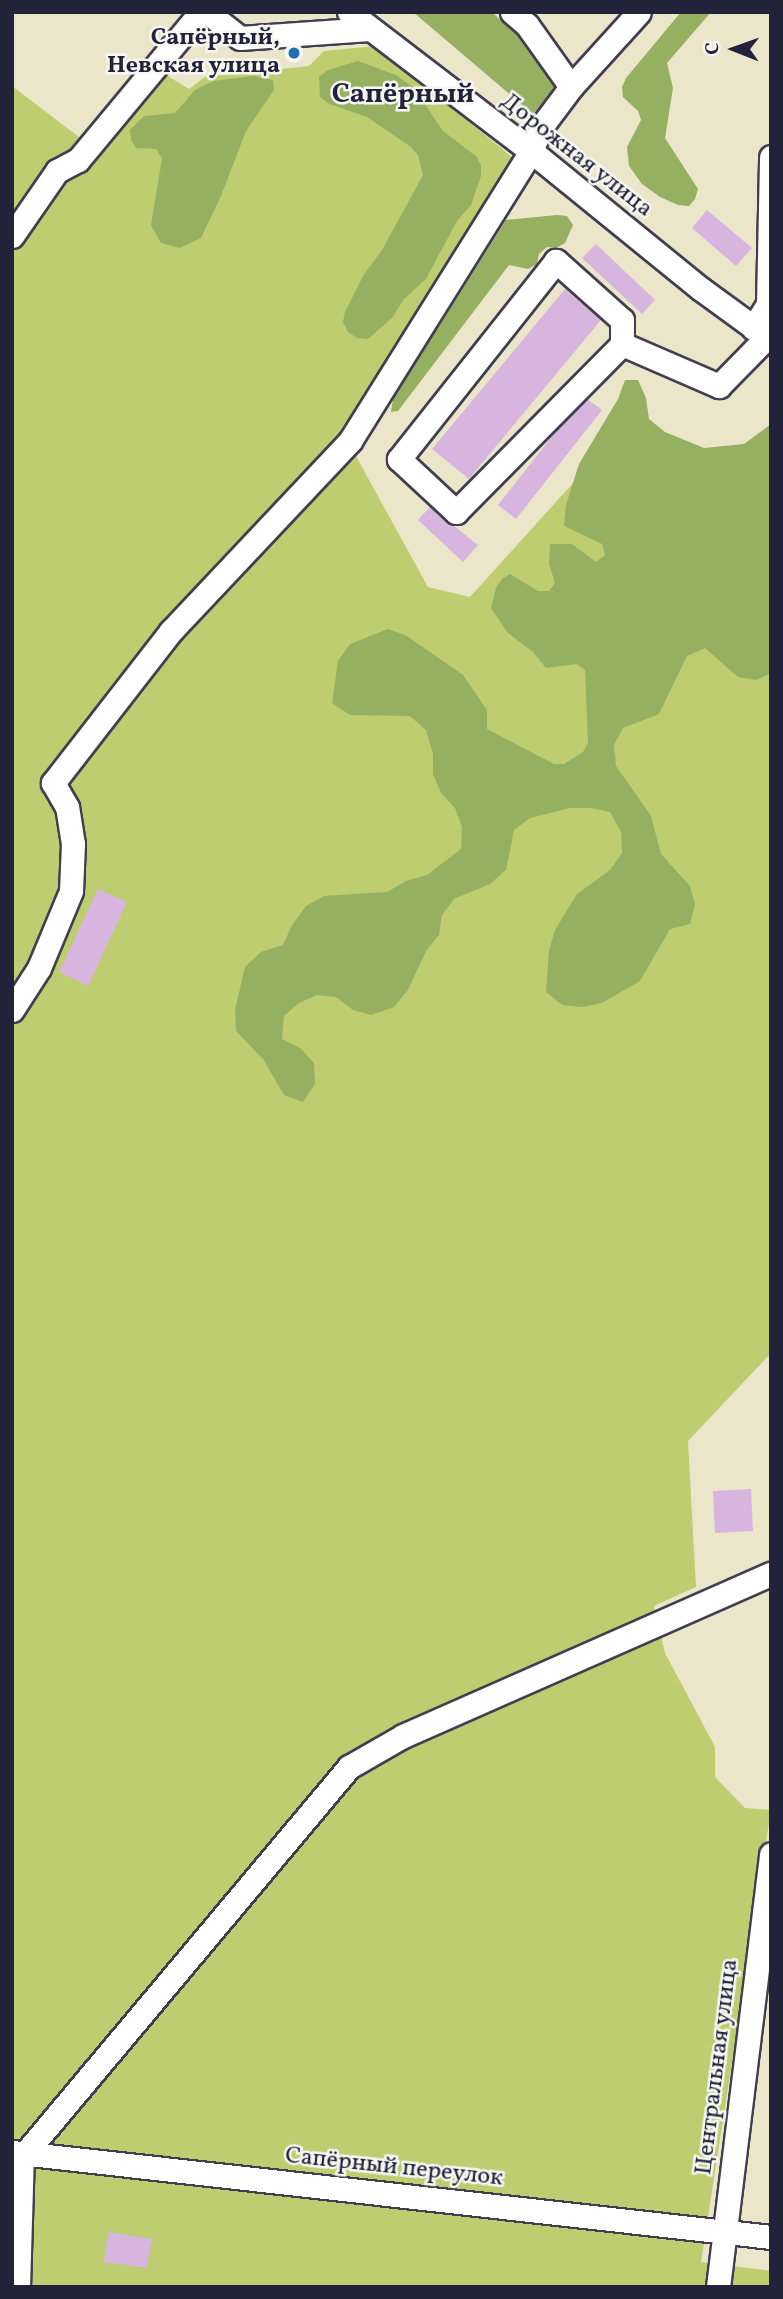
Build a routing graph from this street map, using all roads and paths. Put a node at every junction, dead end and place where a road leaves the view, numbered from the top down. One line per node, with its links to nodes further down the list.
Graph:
1 (201, 12): 10 (street)
2 (207, 12): 6 (street)
3 (349, 12): 6 (street, Дорожная улица)
4 (512, 12): 7 (street)
5 (639, 12): 7 (street)
6 (370, 29): 8 (street, Дорожная улица)
7 (571, 87): 8 (street)
8 (531, 151): 11 (street, Дорожная улица); 13 (street)
9 (771, 157): 11 (street)
10 (12, 236)
11 (763, 336): 12 (street)
12 (622, 344): 12 (street)
13 (12, 1010)
14 (771, 1574): 16 (street)
15 (771, 1854): 17 (street, Центральная улица)
16 (16, 2158): 17 (street, Сапёрный переулок); 19 (street)
17 (724, 2231): 18 (street, Сапёрный переулок); 20 (street, Центральная улица)
18 (771, 2237)
19 (18, 2287)
20 (718, 2287)

